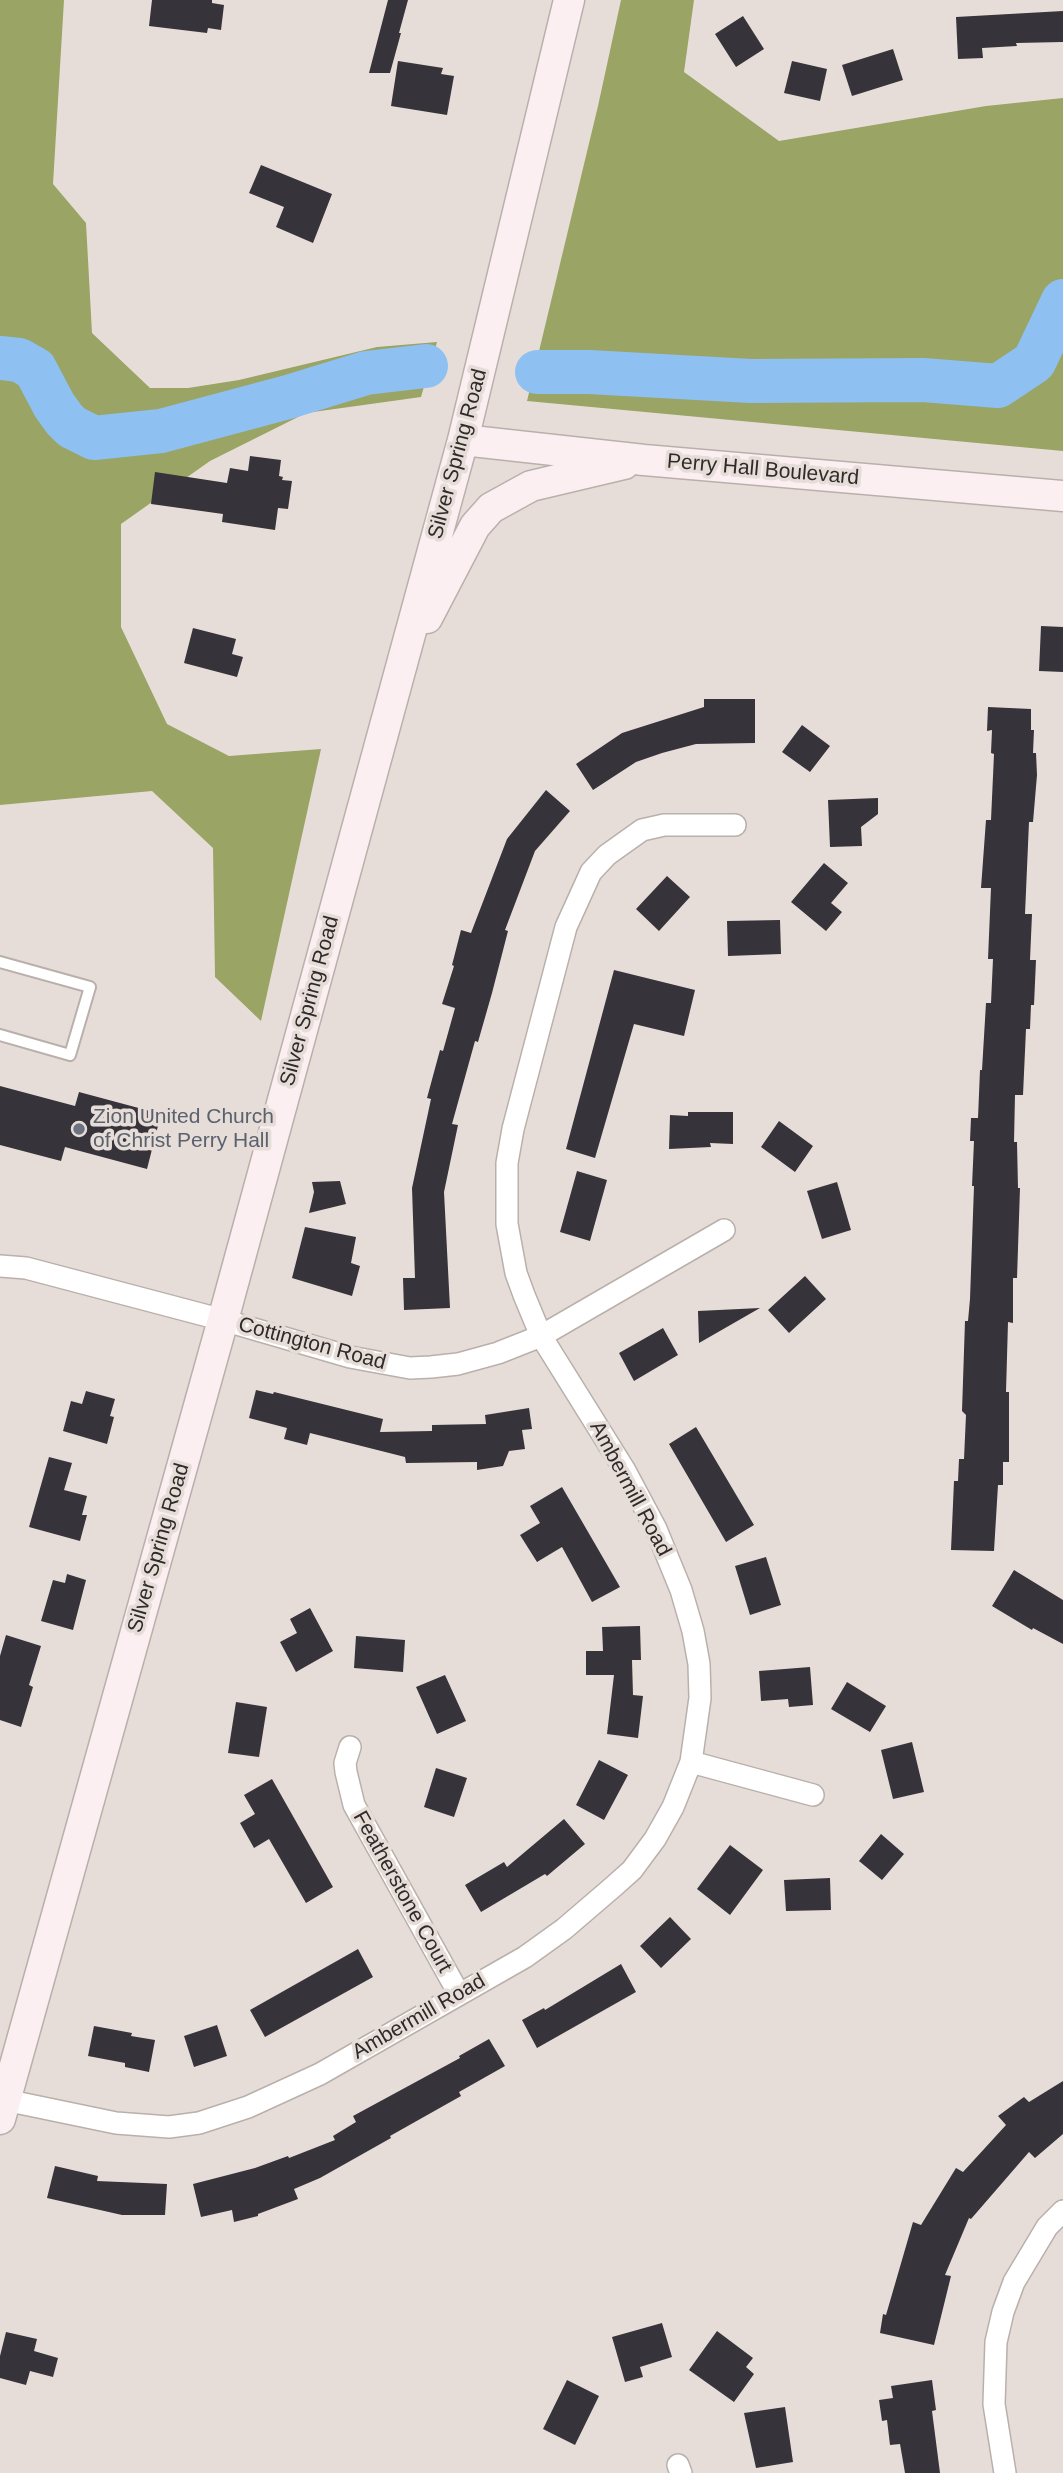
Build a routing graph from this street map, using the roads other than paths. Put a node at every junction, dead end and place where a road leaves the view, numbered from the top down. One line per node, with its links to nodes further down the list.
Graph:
1 (569, 0): 2 (main road, Silver Spring Road)
2 (463, 440): 3 (main road, Perry Hall Boulevard); 5 (main road, Silver Spring Road)
3 (644, 460): 4 (main road, Perry Hall Boulevard); 5 (main road)
4 (1063, 496)
5 (401, 668): 11 (main road, Silver Spring Road)
6 (734, 825): 12 (street, Ambermill Road)
7 (0, 962): 8 (lane)
8 (0, 1035)
9 (724, 1230): 12 (street, Cottington Road)
10 (0, 1266): 11 (street, Cottington Road)
11 (223, 1320): 12 (street, Cottington Road); 17 (main road, Silver Spring Road)
12 (541, 1336): 14 (street, Ambermill Road)
13 (350, 1747): 16 (street, Featherstone Court)
14 (691, 1762): 15 (street); 16 (street, Ambermill Road)
15 (813, 1795)
16 (459, 1994): 17 (street, Ambermill Road)
17 (3, 2109)
18 (1063, 2211): 19 (street)
19 (1005, 2473)

